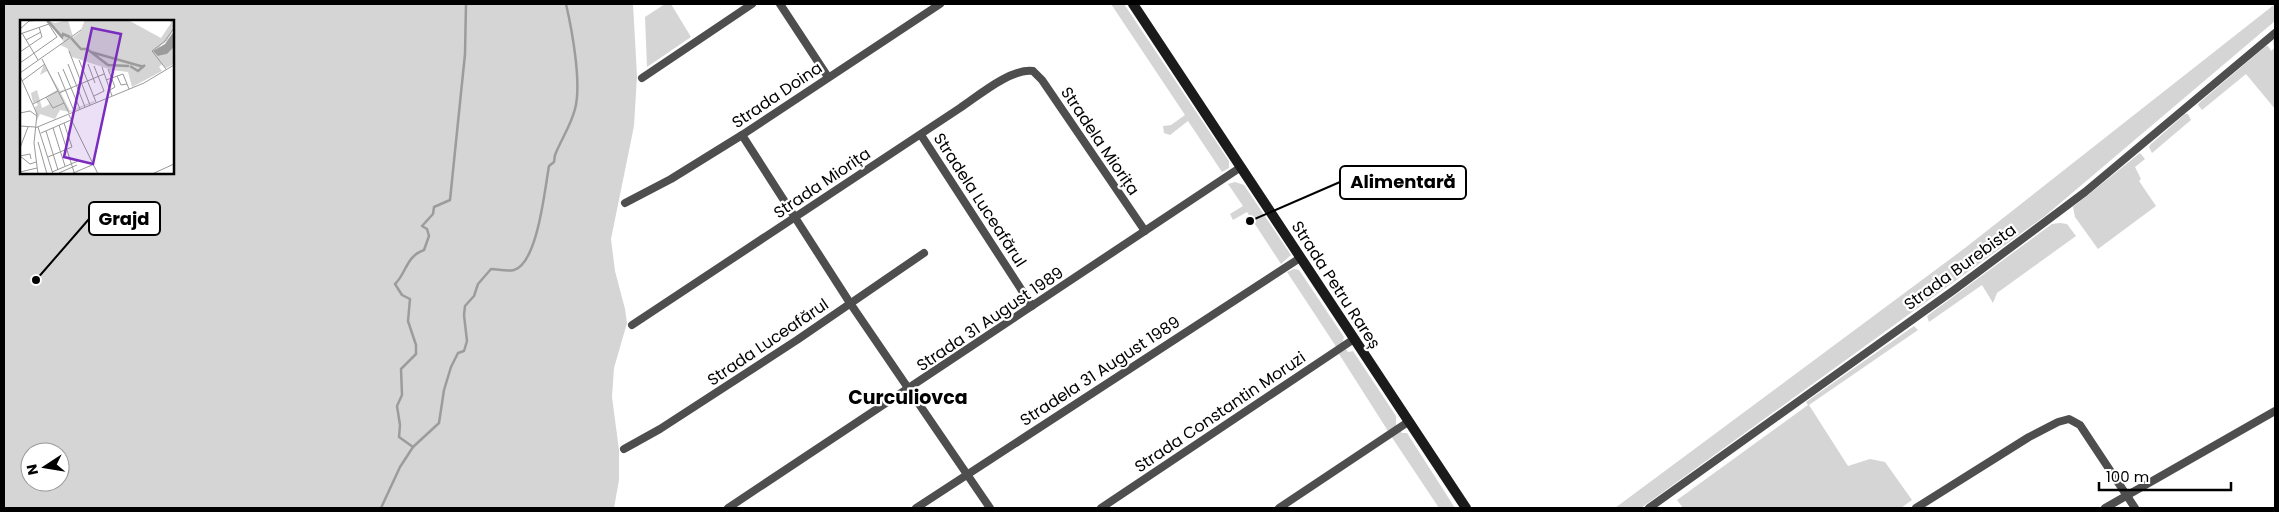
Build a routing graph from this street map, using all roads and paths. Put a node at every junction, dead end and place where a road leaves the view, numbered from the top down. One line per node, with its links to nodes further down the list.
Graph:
1 (752, 4): 8 (street)
2 (780, 4): 7 (street)
3 (940, 4): 7 (street, Strada Doina)
4 (1133, 4): 11 (main road, Strada Petru Rareș)
5 (2275, 33): 33 (street, Strada Burebista)
6 (1030, 70): 10 (street, Strada Miorița); 14 (street, Stradela Miorița)
7 (828, 77): 9 (street, Strada Doina)
8 (642, 78)
9 (742, 135): 12 (street, Strada Doina); 13 (street)
10 (920, 135): 13 (street, Strada Miorița); 18 (street, Stradela Luceafărul)
11 (1241, 167): 14 (street, Strada 31 August 1989); 16 (main road, Strada Petru Rareș)
12 (625, 202)
13 (794, 218): 17 (street); 19 (street, Strada Miorița)
14 (1145, 231): 18 (street, Strada 31 August 1989)
15 (924, 253): 17 (street, Strada Luceafărul)
16 (1300, 258): 20 (main road, Strada Petru Rareș); 25 (street, Stradela 31 August 1989)
17 (850, 303): 21 (street); 24 (street, Strada Luceafărul)
18 (1032, 306): 21 (street, Strada 31 August 1989)
19 (632, 326)
20 (1354, 339): 23 (main road, Strada Petru Rareș); 30 (street, Strada Constantin Moruzi)
21 (909, 389): 25 (street); 27 (street, Strada 31 August 1989)
22 (2275, 411): 26 (street)
23 (1408, 422): 31 (street); 32 (main road, Strada Petru Rareș)
24 (624, 449)
25 (966, 474): 28 (street, Stradela 31 August 1989); 29 (street)
26 (2127, 496): 34 (street); 35 (street); 36 (street)
27 (728, 508)
28 (916, 508)
29 (990, 508)
30 (1101, 508)
31 (1279, 508)
32 (1466, 508)
33 (1649, 508)
34 (1916, 508)
35 (2105, 508)
36 (2135, 508)

